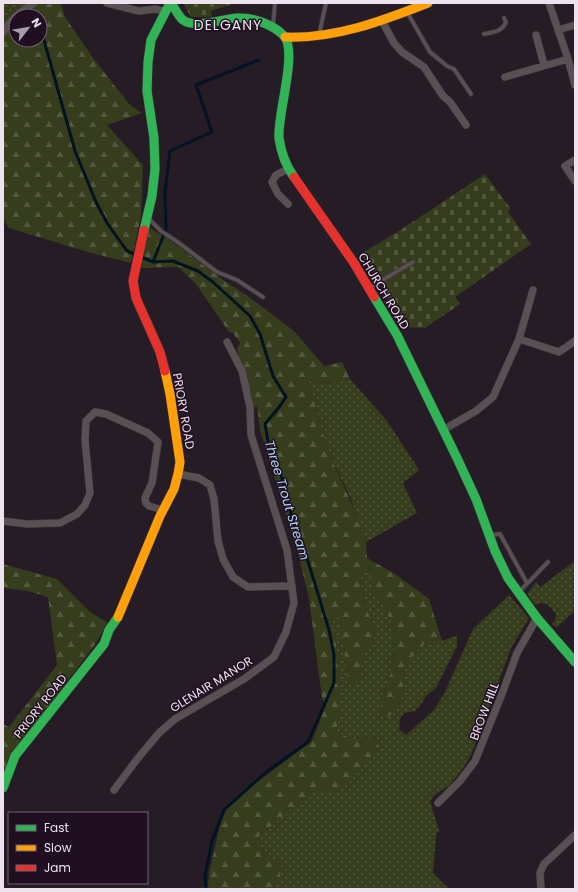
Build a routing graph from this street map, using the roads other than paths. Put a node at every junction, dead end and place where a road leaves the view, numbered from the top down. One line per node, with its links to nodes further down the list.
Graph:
1 (34, 3): 15 (street)
2 (107, 3): 9 (street)
3 (171, 3): 9 (street, PRIORY ROAD); 13 (street)
4 (275, 3): 13 (lane)
5 (326, 3): 18 (lane)
6 (428, 3): 8 (street)
7 (549, 3): 14 (street)
8 (406, 11): 11 (street); 24 (lane)
9 (165, 12): 30 (street, PRIORY ROAD)
10 (504, 18): 16 (lane)
11 (382, 21): 18 (street); 25 (street)
12 (575, 25): 14 (street)
13 (273, 27): 19 (street)
14 (558, 30): 20 (street)
15 (3, 32)
16 (484, 34)
17 (536, 35): 21 (street)
18 (318, 36): 19 (street)
19 (285, 37): 27 (street, CHURCH ROAD)
20 (568, 58): 21 (street); 23 (street)
21 (544, 65): 22 (street)
22 (505, 77)
23 (575, 85)
24 (471, 94)
25 (466, 125)
26 (575, 160): 28 (street)
27 (288, 169): 29 (street); 32 (street, CHURCH ROAD)
28 (575, 181)
29 (288, 204)
30 (148, 217): 34 (lane); 39 (street, PRIORY ROAD)
31 (413, 262): 32 (lane)
32 (369, 288): 38 (street, CHURCH ROAD)
33 (532, 290): 35 (street)
34 (263, 297)
35 (519, 339): 36 (street); 38 (street)
36 (575, 341)
37 (227, 342): 45 (street, GLENAIR MANOR)
38 (443, 430): 42 (street, CHURCH ROAD)
39 (178, 474): 40 (street, PRIORY ROAD); 45 (street)
40 (163, 510): 41 (street); 49 (street, PRIORY ROAD)
41 (3, 520)
42 (489, 535): 44 (lane); 46 (street, CHURCH ROAD)
43 (548, 562): 44 (lane)
44 (527, 584): 46 (lane)
45 (292, 586): 50 (street, GLENAIR MANOR)
46 (518, 592): 47 (street, CHURCH ROAD)
47 (536, 618): 48 (street, CHURCH ROAD); 51 (street, BROW HILL)
48 (575, 662)
49 (3, 788)
50 (114, 790)
51 (438, 804)
52 (575, 835): 53 (street)
53 (541, 889)

